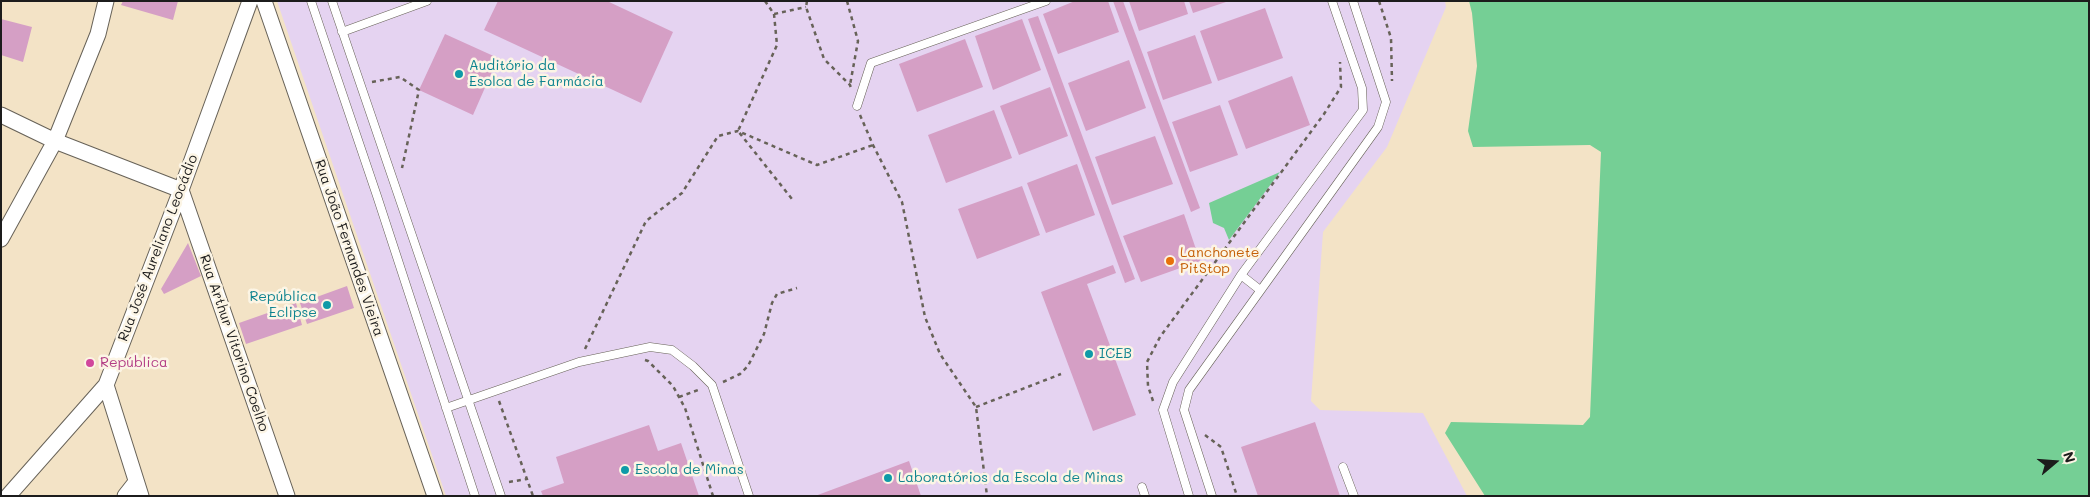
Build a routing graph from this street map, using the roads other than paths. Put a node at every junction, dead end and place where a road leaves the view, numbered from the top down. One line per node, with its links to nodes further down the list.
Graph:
1 (106, 1): 13 (street)
2 (250, 1): 14 (street, Rua José Aureliano Leocádio)
3 (264, 1): 27 (street, Rua João Fernandes Vieira)
4 (311, 1): 20 (lane)
5 (332, 1): 10 (lane)
6 (427, 1): 10 (lane)
7 (1046, 1): 11 (lane)
8 (1332, 1): 16 (lane)
9 (1353, 1): 17 (lane)
10 (342, 32): 19 (lane)
11 (857, 106)
12 (1, 115): 13 (street)
13 (55, 141): 14 (street); 15 (street)
14 (181, 190): 18 (street, Rua José Aureliano Leocádio); 26 (street, Rua Arthur Vitorino Coelho)
15 (1, 238)
16 (1242, 275): 17 (lane); 32 (lane)
17 (1260, 290): 33 (lane)
18 (106, 385): 23 (street); 24 (street, Rua José Aureliano Leocádio)
19 (468, 400): 20 (lane); 29 (lane); 30 (lane)
20 (446, 408): 28 (lane)
21 (1343, 467): 34 (lane)
22 (1142, 487): 31 (lane)
23 (138, 489): 25 (street)
24 (8, 496)
25 (125, 496)
26 (287, 496)
27 (435, 496)
28 (475, 496)
29 (501, 496)
30 (749, 496)
31 (1145, 496)
32 (1189, 496)
33 (1212, 496)
34 (1354, 496)

